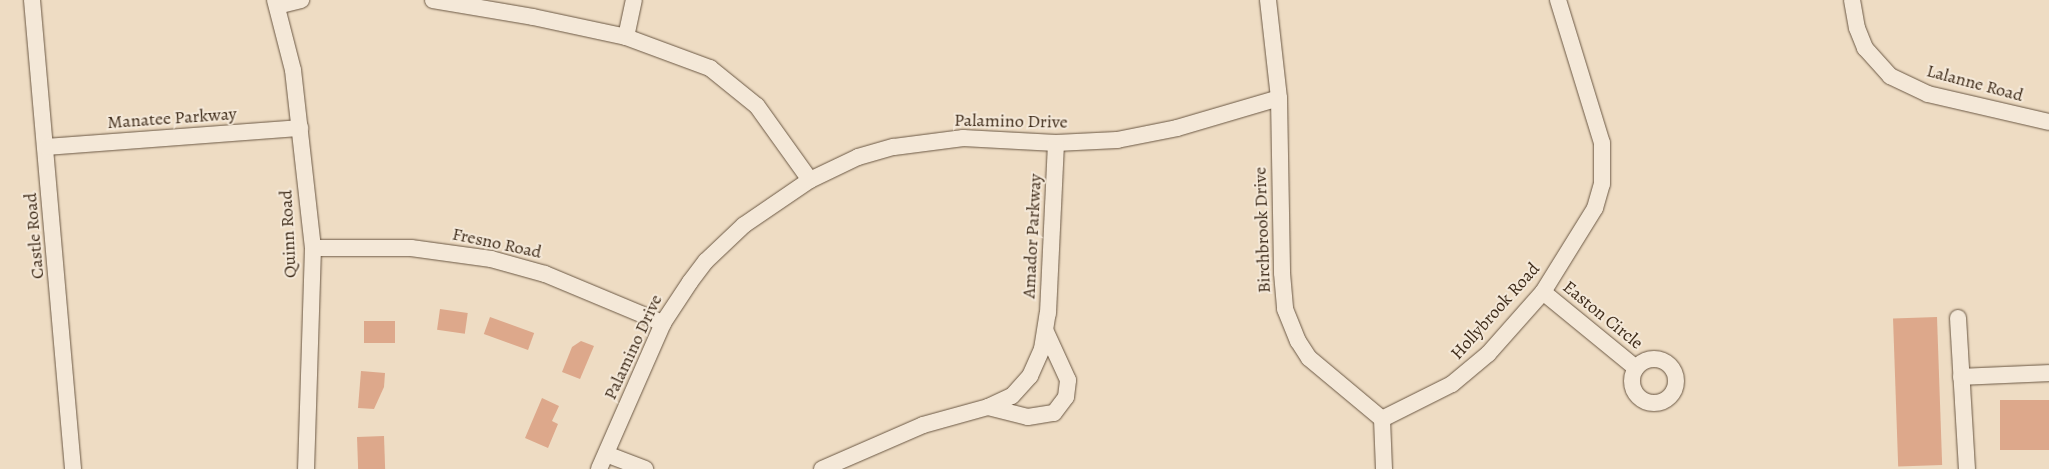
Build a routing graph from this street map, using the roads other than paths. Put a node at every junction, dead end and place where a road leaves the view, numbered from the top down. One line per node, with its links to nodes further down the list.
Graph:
1 (32, 0): 14 (street, Castle Road)
2 (301, 0): 8 (street)
3 (433, 0): 9 (street)
4 (634, 0): 9 (street)
5 (1268, 0): 10 (street, Birchbrook Drive)
6 (1558, 0): 17 (street, Hollybrook Road)
7 (1852, 0): 11 (street, Lalanne Road)
8 (276, 3): 12 (street, Quinn Road)
9 (626, 37): 15 (street)
10 (1279, 98): 13 (street, Palamino Drive); 25 (street, Birchbrook Drive)
11 (2049, 122)
12 (300, 128): 14 (street, Manatee Parkway); 16 (street, Quinn Road)
13 (1056, 143): 15 (street, Palamino Drive); 20 (street, Amador Parkway)
14 (47, 147): 27 (street, Castle Road)
15 (810, 180): 19 (street, Palamino Drive)
16 (313, 248): 19 (street, Fresno Road); 28 (street, Quinn Road)
17 (1544, 292): 21 (street, Easton Circle); 25 (street, Hollybrook Road)
18 (1958, 318): 23 (street)
19 (663, 323): 26 (street, Palamino Drive)
20 (1046, 332): 24 (street, Amador Parkway); 24 (street, Amador Parkway)
21 (1636, 368)
22 (2049, 373): 23 (street)
23 (1962, 377): 32 (street)
24 (988, 406): 30 (street, Amador Parkway)
25 (1382, 419): 31 (street)
26 (602, 462): 29 (street)
27 (73, 469)
28 (306, 469)
29 (645, 469)
30 (822, 469)
31 (1384, 469)
32 (1966, 469)

